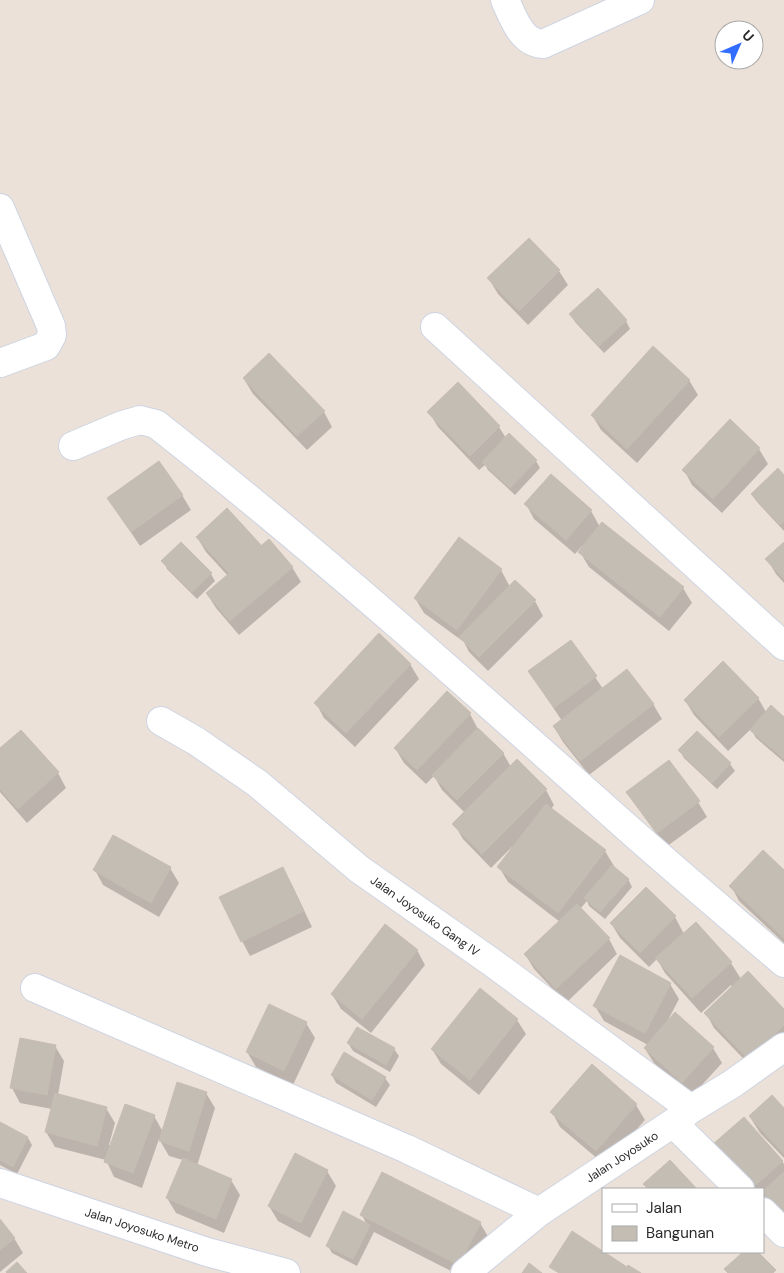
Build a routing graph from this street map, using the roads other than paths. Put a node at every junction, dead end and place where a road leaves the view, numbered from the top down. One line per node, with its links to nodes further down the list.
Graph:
1 (505, 0): 2 (street)
2 (640, 0)
3 (0, 208): 5 (street)
4 (435, 327): 7 (street)
5 (0, 363)
6 (73, 446): 9 (street)
7 (784, 646)
8 (161, 721): 12 (street, Jalan Joyosuko Gang IV)
9 (784, 963)
10 (35, 988): 15 (street)
11 (784, 1047): 12 (street, Jalan Joyosuko)
12 (682, 1116): 14 (street, Jalan Joyosuko Gang IV); 15 (street, Jalan Joyosuko)
13 (0, 1183): 18 (street, Jalan Joyosuko Metro)
14 (739, 1188)
15 (539, 1212): 19 (street, Jalan Joyosuko)
16 (764, 1213): 17 (street)
17 (784, 1233)
18 (286, 1273)
19 (465, 1273)

